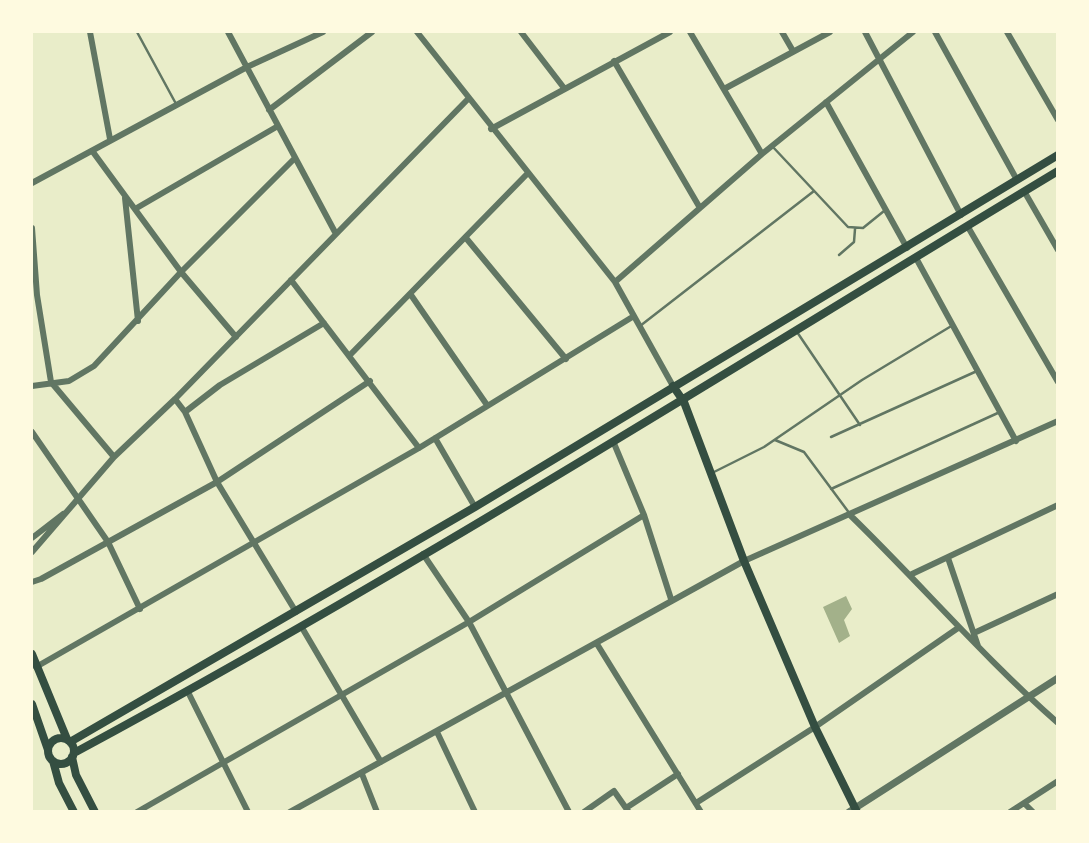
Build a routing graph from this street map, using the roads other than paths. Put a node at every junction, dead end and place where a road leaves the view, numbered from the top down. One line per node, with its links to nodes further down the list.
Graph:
1 (90, 32): 29 (street)
2 (137, 32): 24 (lane)
3 (228, 32): 19 (street)
4 (323, 32): 19 (street)
5 (372, 32): 25 (street)
6 (417, 32): 22 (street)
7 (521, 32): 20 (street)
8 (670, 32): 18 (street)
9 (690, 32): 21 (street)
10 (782, 32): 16 (street)
11 (830, 32): 16 (street)
12 (865, 32): 17 (street)
13 (913, 32): 17 (street)
14 (935, 32): 37 (street)
15 (1007, 32): 26 (street)
16 (793, 51): 21 (street)
17 (881, 57): 23 (street); 45 (street)
18 (614, 61): 20 (street); 42 (street)
19 (247, 68): 24 (street); 25 (street)
20 (564, 88): 28 (street)
21 (724, 89): 32 (street)
22 (468, 99): 28 (street); 49 (street)
23 (826, 102): 30 (street); 44 (street)
24 (176, 104): 29 (street)
25 (269, 110): 27 (street)
26 (1058, 120)
27 (278, 126): 34 (street); 43 (street)
28 (492, 129): 36 (street)
29 (110, 139): 31 (street)
30 (772, 146): 32 (street); 39 (lane)
31 (93, 152): 38 (street); 41 (street)
32 (762, 153): 42 (street)
33 (1058, 155): 37 (main road)
34 (295, 158): 49 (street); 55 (street)
35 (1058, 171): 40 (main road)
36 (527, 174): 50 (street); 57 (street)
37 (1017, 180): 45 (main road)
38 (32, 183)
39 (814, 191): 48 (lane); 63 (lane)
40 (1024, 191): 46 (main road); 52 (street)
41 (124, 194): 43 (street); 61 (street)
42 (700, 208): 57 (street)
43 (135, 209): 55 (street)
44 (886, 210): 48 (lane); 51 (street)
45 (961, 215): 51 (main road)
46 (968, 227): 54 (main road); 72 (street)
47 (32, 228): 59 (street)
48 (855, 229): 53 (lane)
49 (336, 234): 56 (street)
50 (466, 237): 58 (street); 68 (street)
51 (907, 248): 74 (main road)
52 (1058, 250)
53 (839, 254)
54 (916, 258): 64 (street); 65 (main road)
55 (181, 272): 61 (street); 66 (street)
56 (291, 280): 62 (street); 66 (street)
57 (615, 282): 60 (street)
58 (411, 295): 67 (street); 78 (street)
59 (34, 296): 71 (street)
60 (634, 316): 63 (street); 68 (street)
61 (138, 321): 71 (street)
62 (324, 323): 67 (street); 79 (street)
63 (640, 326): 74 (street)
64 (953, 326): 69 (street); 75 (lane)
65 (797, 332): 75 (lane); 77 (main road)
66 (236, 337): 76 (street)
67 (349, 356): 70 (street)
68 (566, 359): 78 (street)
69 (977, 370): 80 (street); 82 (lane)
70 (370, 381): 90 (street); 93 (street)
71 (51, 382): 73 (street); 91 (street)
72 (1058, 383)
73 (32, 386)
74 (673, 386): 77 (main road); 97 (main road)
75 (840, 395): 82 (lane); 87 (lane)
76 (175, 399): 79 (street); 91 (street)
77 (684, 402): 88 (main road); 92 (main road)
78 (487, 405): 86 (street)
79 (185, 412): 93 (street)
80 (1000, 412): 89 (street); 94 (lane)
81 (1055, 423): 84 (street); 89 (street)
82 (860, 425): 85 (lane)
83 (32, 432): 95 (street)
84 (1058, 432)
85 (831, 437)
86 (435, 438): 90 (street); 97 (street)
87 (775, 440): 92 (lane); 94 (lane)
88 (613, 441): 99 (street); 104 (main road)
89 (1016, 441): 98 (street)
90 (419, 448): 101 (street)
91 (114, 457): 95 (street)
92 (711, 473): 106 (main road)
93 (217, 482): 101 (street); 102 (street)
94 (831, 489): 98 (lane)
95 (80, 499): 100 (street); 102 (street); 103 (street)
96 (1058, 505): 105 (street)
97 (475, 508): 112 (main road)
98 (850, 514): 106 (street); 107 (street)
99 (644, 515): 110 (street); 113 (street)
100 (32, 538)
101 (255, 541): 111 (street); 112 (street)
102 (108, 542): 108 (street); 111 (street)
103 (32, 552)
104 (423, 554): 113 (street); 114 (main road)
105 (948, 558): 107 (street); 116 (street)
106 (744, 561): 110 (street); 128 (main road)
107 (912, 574): 115 (street)
108 (32, 582)
109 (1058, 594): 116 (street)
110 (671, 599): 117 (street)
111 (140, 609): 120 (street)
112 (296, 612): 130 (main road)
113 (469, 622): 123 (street); 124 (street)
114 (302, 625): 122 (main road); 123 (street)
115 (958, 628): 118 (street); 128 (street)
116 (974, 633): 118 (street)
117 (597, 644): 124 (street); 137 (street)
118 (978, 646): 125 (street)
119 (32, 654): 120 (main road)
120 (36, 667): 130 (main road)
121 (1058, 678): 125 (street)
122 (188, 692): 132 (main road); 134 (street)
123 (342, 694): 134 (street); 135 (street)
124 (506, 694): 129 (street); 150 (street)
125 (1027, 696): 127 (street); 142 (street)
126 (32, 704): 131 (main road)
127 (1058, 723)
128 (815, 727): 139 (street); 142 (main road)
129 (437, 732): 135 (street); 149 (street)
130 (69, 741): 131 (main road); 132 (main road)
131 (48, 750): 133 (main road)
132 (73, 755): 133 (main road); 144 (main road)
133 (53, 761): 143 (main road)
134 (221, 761): 145 (street); 146 (street)
135 (381, 762): 136 (street)
136 (362, 774): 147 (street); 148 (street)
137 (678, 774): 139 (street); 141 (street)
138 (1058, 781): 140 (street)
139 (696, 803): 152 (street)
140 (1024, 803): 153 (street); 154 (street)
141 (627, 810): 151 (street)
142 (854, 810)
143 (74, 811)
144 (95, 811)
145 (137, 811)
146 (248, 811)
147 (290, 811)
148 (377, 811)
149 (475, 811)
150 (569, 811)
151 (584, 811)
152 (701, 811)
153 (1010, 811)
154 (1033, 811)

